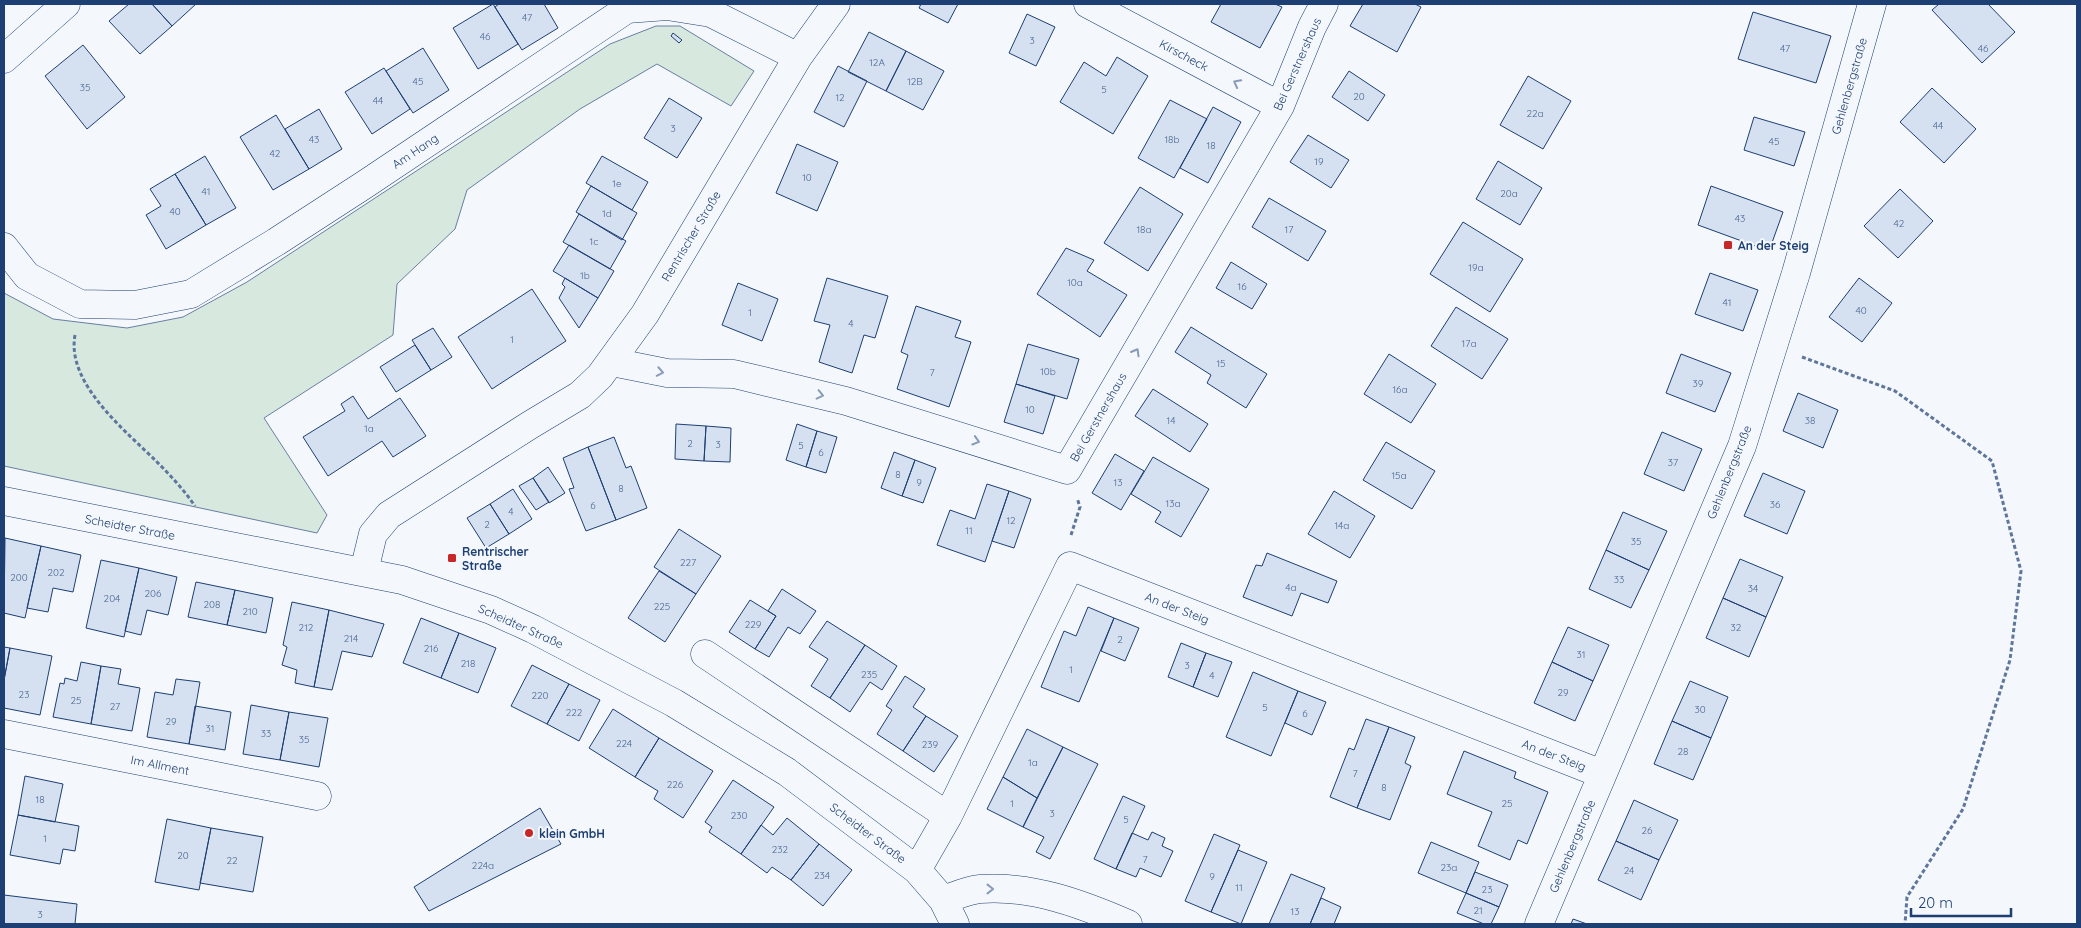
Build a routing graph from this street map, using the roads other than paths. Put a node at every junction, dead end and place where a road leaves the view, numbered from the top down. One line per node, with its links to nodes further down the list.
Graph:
1 (66, 4): 7 (street)
2 (836, 4): 6 (street, Rentrischer Straße)
3 (1088, 4): 8 (street, Kirscheck, one-way to 3)
4 (1324, 4): 8 (street, Bei Gerstnershaus)
5 (1872, 4): 16 (street, Gehlenbergstraße)
6 (798, 57): 10 (street, Am Hang); 11 (street, Rentrischer Straße)
7 (4, 59)
8 (1280, 106): 11 (street, Bei Gerstnershaus, one-way to 8)
9 (4, 247): 10 (street, Am Hang)
10 (16, 276)
11 (612, 362): 13 (street, Rentrischer Straße)
12 (4, 501): 13 (street, Scheidter Straße)
13 (364, 571): 19 (street, Scheidter Straße)
14 (705, 654): 18 (street)
15 (4, 734): 17 (street, Im Allment)
16 (1602, 774): 18 (street, An der Steig); 23 (street, Gehlenbergstraße)
17 (317, 796)
18 (948, 816): 19 (street, An der Steig)
19 (918, 870): 20 (street, Scheidter Straße)
20 (943, 900): 21 (street, Scheidter Straße); 22 (street, one-way to 22)
21 (955, 924)
22 (1128, 924)
23 (1539, 924)

